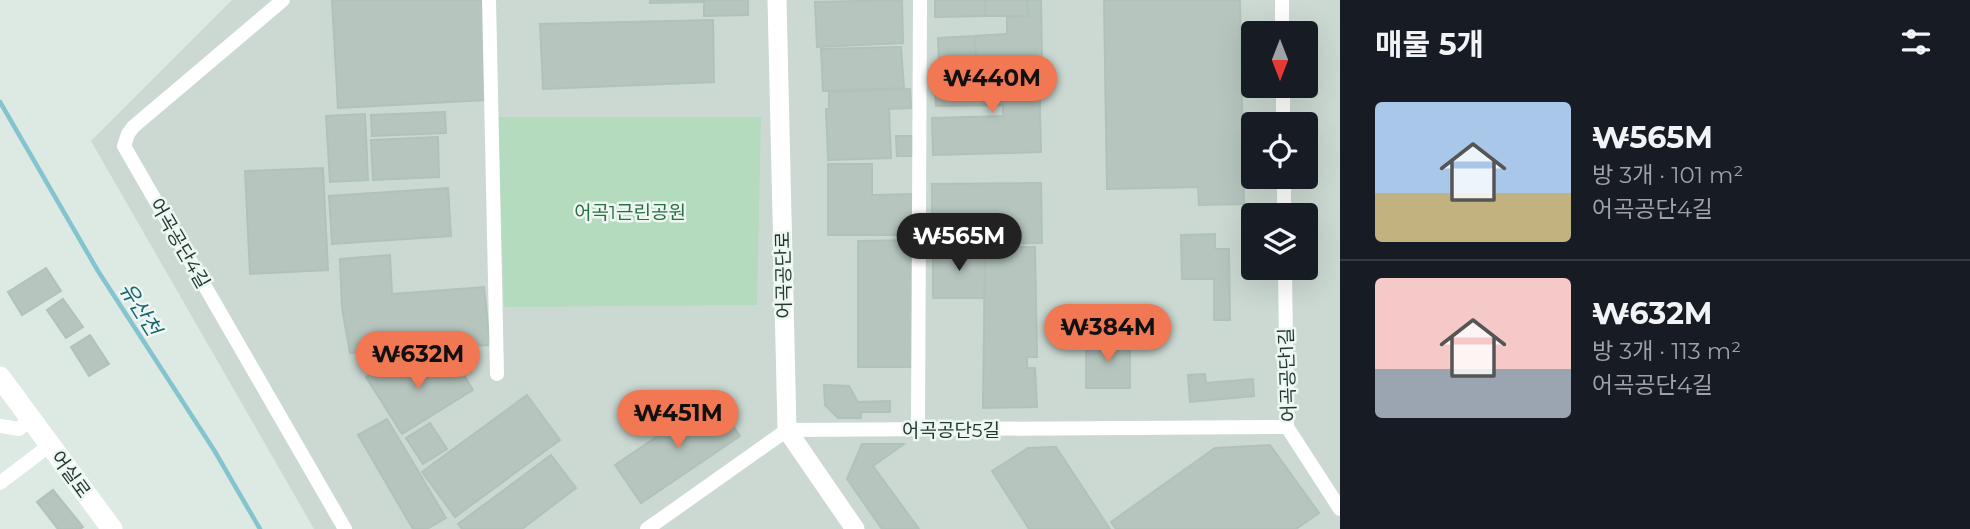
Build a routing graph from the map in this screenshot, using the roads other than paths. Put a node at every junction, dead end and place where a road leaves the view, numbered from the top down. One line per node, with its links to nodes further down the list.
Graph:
1 (284, 0): 19 (street, 어곡공단4길)
2 (489, 0): 8 (street)
3 (777, 0): 13 (street, 어곡공단로)
4 (920, 0): 14 (street)
5 (1282, 0): 6 (street)
6 (1282, 21)
7 (1285, 280): 12 (street, 어곡공단1길)
8 (497, 374)
9 (0, 377): 10 (main road, 어실로)
10 (30, 419): 11 (street); 15 (main road, 어실로)
11 (0, 426)
12 (1287, 427): 14 (street, 어곡공단5길); 17 (street, 어곡공단1길)
13 (787, 430): 14 (street, 어곡공단5길); 20 (street); 21 (street)
14 (918, 430)
15 (50, 445): 16 (street); 18 (main road, 어실로)
16 (0, 483)
17 (1340, 509)
18 (112, 529)
19 (345, 529)
20 (648, 529)
21 (855, 529)

